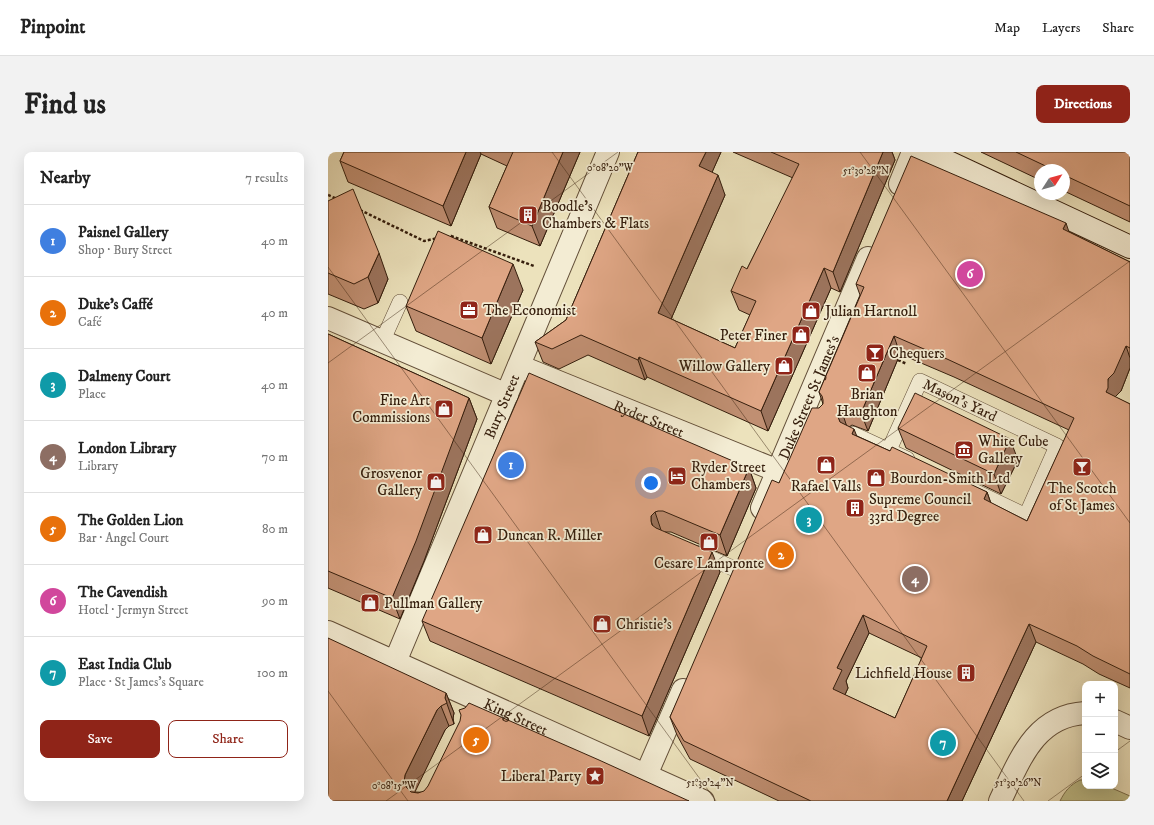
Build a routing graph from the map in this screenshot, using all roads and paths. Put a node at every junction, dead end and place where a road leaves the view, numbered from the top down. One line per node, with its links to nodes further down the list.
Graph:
1 (608, 152): 14 (street, Bury Street)
2 (914, 152): 6 (street)
3 (926, 152): 9 (street)
4 (328, 195): 5 (path)
5 (340, 200)
6 (892, 202)
7 (354, 207): 10 (path)
8 (877, 238): 19 (street, Duke Street St James's)
9 (1130, 247)
10 (538, 268)
11 (400, 302): 13 (lane)
12 (328, 318): 13 (street)
13 (382, 342): 15 (street)
14 (519, 366): 15 (street, Bury Street); 19 (street, Ryder Street)
15 (507, 395): 27 (street, Bury Street)
16 (854, 434): 17 (lane)
17 (890, 450): 18 (lane); 20 (lane, Mason's Yard)
18 (918, 464)
19 (778, 471): 21 (street, Duke Street St James's)
20 (961, 485)
21 (754, 527)
22 (682, 546): 24 (lane)
23 (744, 548): 24 (street)
24 (736, 569): 25 (street)
25 (726, 591)
26 (330, 637): 27 (street, King Street)
27 (395, 662): 32 (street, King Street)
28 (692, 669): 32 (street)
29 (1082, 713): 34 (street)
30 (1118, 722): 31 (street)
31 (1130, 728)
32 (646, 775): 33 (street, King Street)
33 (703, 801)
34 (1000, 801)

